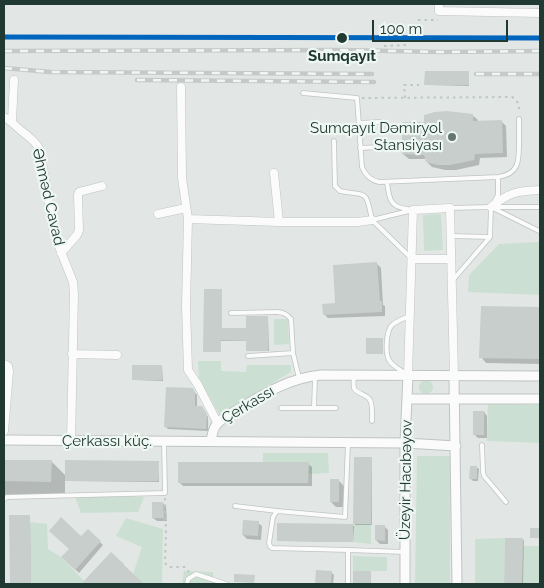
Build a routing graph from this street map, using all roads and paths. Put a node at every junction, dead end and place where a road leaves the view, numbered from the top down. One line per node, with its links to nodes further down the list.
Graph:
1 (439, 4): 2 (street)
2 (540, 13)
3 (418, 20): 4 (path)
4 (438, 20)
5 (406, 45): 6 (path)
6 (384, 46)
7 (14, 80): 15 (street)
8 (419, 85): 12 (path)
9 (181, 87): 28 (street)
10 (303, 93): 11 (lane)
11 (358, 98): 12 (path); 17 (lane)
12 (404, 98): 14 (path)
13 (4, 117): 15 (street, Əhməd Cavad)
14 (519, 119): 22 (lane)
15 (12, 121): 38 (street, Əhməd Cavad)
16 (380, 122): 17 (lane)
17 (359, 123): 20 (lane)
18 (334, 141): 33 (lane)
19 (380, 147): 20 (lane)
20 (360, 148): 23 (lane)
21 (274, 173): 34 (street)
22 (498, 177): 23 (lane); 26 (lane)
23 (387, 182): 30 (lane)
24 (102, 186): 38 (street)
25 (540, 190): 26 (street)
26 (491, 207): 27 (lane); 29 (lane); 35 (lane); 37 (lane)
27 (540, 207)
28 (186, 208): 31 (street); 32 (street)
29 (450, 208): 30 (street); 36 (street)
30 (413, 210): 33 (lane); 40 (street)
31 (158, 214)
32 (188, 219): 34 (street); 62 (street)
33 (372, 220): 34 (street); 40 (lane)
34 (279, 222)
35 (539, 231)
36 (451, 236): 37 (lane); 39 (street)
37 (490, 237): 41 (lane)
38 (61, 253): 45 (street, Əhməd Cavad)
39 (451, 258): 40 (street); 41 (street)
40 (412, 259): 43 (street)
41 (452, 281): 52 (street)
42 (231, 313): 44 (lane)
43 (410, 316): 51 (street); 51 (lane)
44 (293, 353): 47 (lane); 54 (lane)
45 (72, 354): 46 (street); 65 (street, Əhməd Cavad)
46 (117, 355)
47 (248, 356)
48 (4, 364): 63 (street)
49 (315, 375): 50 (street, Çerkassı); 54 (street, Çerkassı); 59 (lane)
50 (354, 375): 51 (street, Çerkassı); 61 (lane)
51 (408, 375): 52 (street, Çerkassı); 55 (street, Üzeyir Hacıbəyov)
52 (454, 376): 53 (street, Çerkassı); 56 (street)
53 (540, 376)
54 (299, 378): 62 (street, Çerkassı)
55 (407, 399): 56 (street); 69 (street, Üzeyir Hacıbəyov)
56 (455, 399): 57 (street); 70 (street)
57 (540, 399)
58 (281, 408): 59 (lane)
59 (314, 408): 60 (lane)
60 (336, 408)
61 (372, 421)
62 (218, 422): 66 (street, Çerkassı)
63 (4, 431)
64 (4, 440): 65 (street, Çerkassı küç.)
65 (71, 441): 67 (street, Çerkassı küç.)
66 (211, 441): 67 (street, Çerkassı küç.); 68 (street, Çerkassı)
67 (164, 442): 72 (lane)
68 (348, 443): 69 (street, Çerkassı); 76 (lane)
69 (406, 444): 70 (street, Çerkassı); 78 (street, Üzeyir Hacıbəyov)
70 (456, 446): 84 (street)
71 (482, 446): 74 (lane)
72 (165, 493): 73 (lane); 79 (path)
73 (4, 498)
74 (506, 502)
75 (235, 506): 76 (lane)
76 (278, 511): 77 (lane)
77 (348, 550): 78 (lane); 82 (lane)
78 (405, 552): 83 (street, Üzeyir Hacıbəyov)
79 (191, 576): 80 (lane); 81 (lane)
80 (187, 584)
81 (226, 584)
82 (348, 584)
83 (405, 584)
84 (457, 584)

